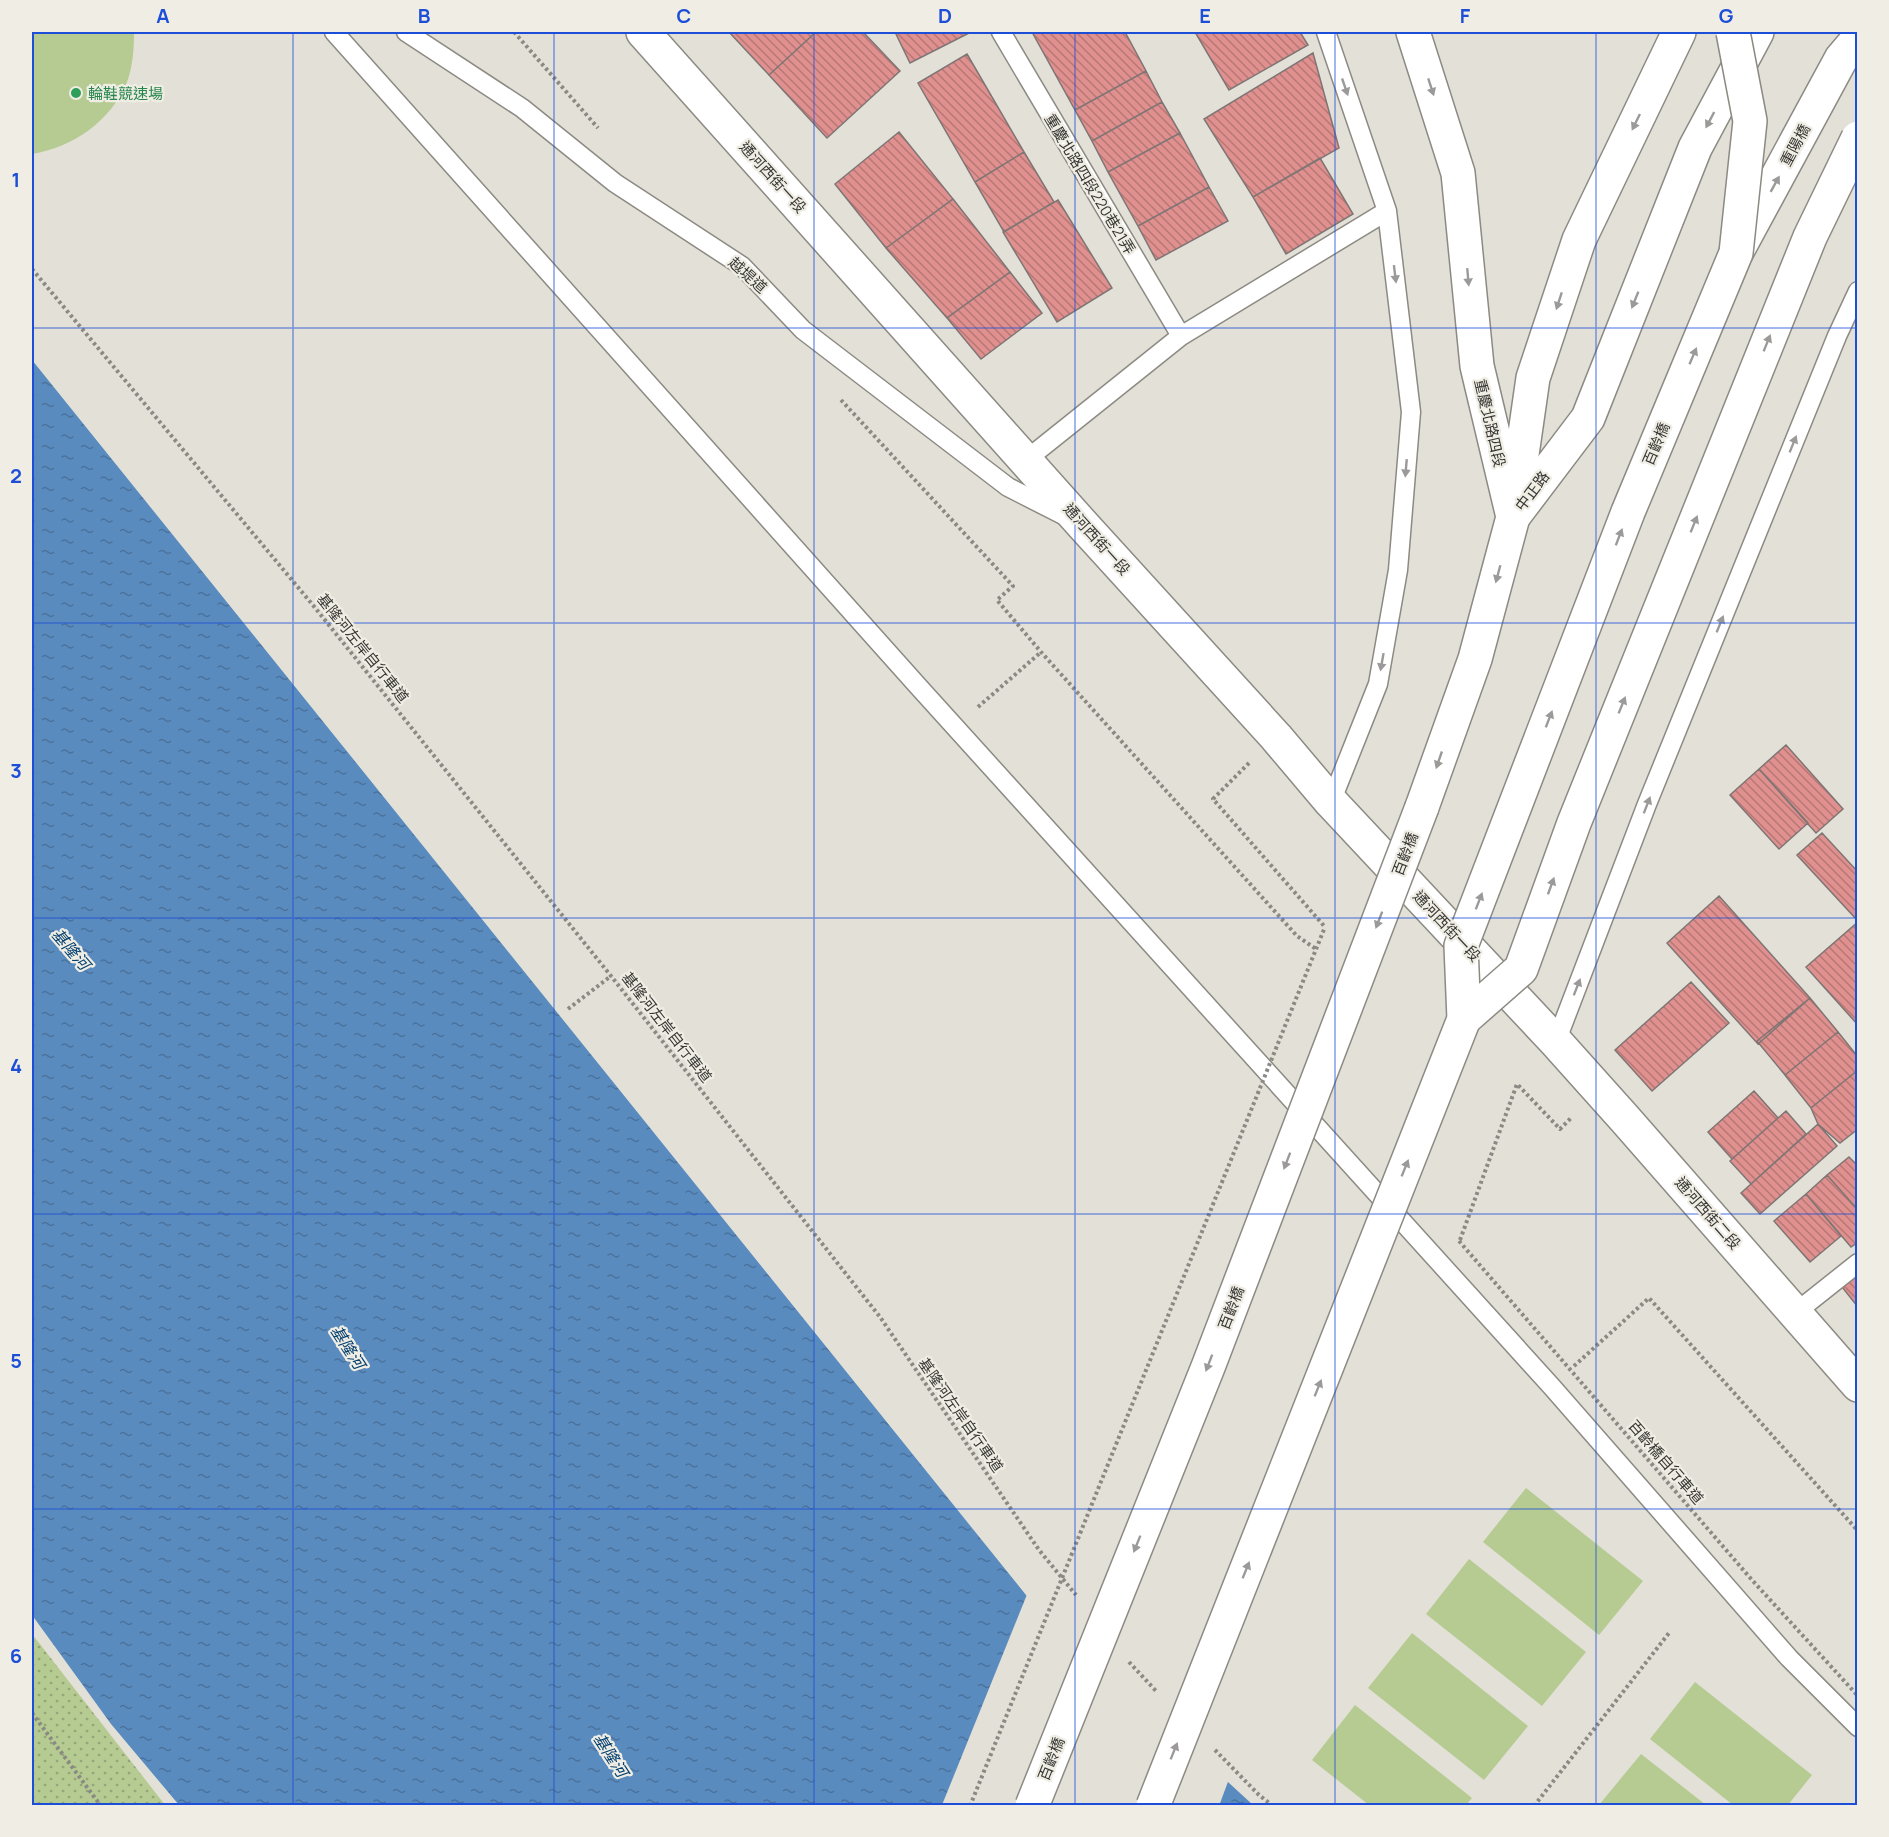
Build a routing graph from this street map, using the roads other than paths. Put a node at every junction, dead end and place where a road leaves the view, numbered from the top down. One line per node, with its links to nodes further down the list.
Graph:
1 (334, 32): 26 (lane)
2 (406, 32): 18 (lane, 越堤道)
3 (643, 32): 16 (main road, 通河西街一段)
4 (1001, 32): 15 (lane, 重慶北路四段220巷21弄)
5 (1326, 32): 12 (lane, one-way to 12)
6 (1413, 32): 17 (main road, 重慶北路四段, one-way to 17)
7 (1679, 32): 17 (main road, 中正路, one-way to 17)
8 (1732, 32): 13 (main road, 百齡橋, bridge)
9 (1757, 32): 17 (main road, 中正路, one-way to 17)
10 (1857, 39): 13 (main road, 重陽橋, one-way to 10)
11 (1857, 138): 21 (main road, 百齡橋, one-way to 11, bridge)
12 (1387, 211): 15 (lane); 19 (lane, one-way to 19)
13 (1736, 253): 21 (main road, 百齡橋, one-way to 13, bridge)
14 (1857, 291): 22 (lane, one-way to 14)
15 (1181, 336): 16 (lane)
16 (1026, 460): 18 (main road, 通河西街一段)
17 (1513, 518): 20 (main road, 重慶北路四段, one-way to 20)
18 (1083, 525): 19 (main road, 通河西街一段)
19 (1331, 801): 22 (main road, 通河西街一段)
20 (1422, 807): 27 (main road, 百齡橋, one-way to 27, bridge)
21 (1464, 1019): 28 (main road, 百齡橋, one-way to 21, bridge)
22 (1556, 1042): 24 (main road, 通河西街二段)
23 (1857, 1263): 24 (lane)
24 (1796, 1313): 25 (main road, 通河西街二段)
25 (1857, 1385)
26 (1857, 1728)
27 (1032, 1806)
28 (1153, 1806)

